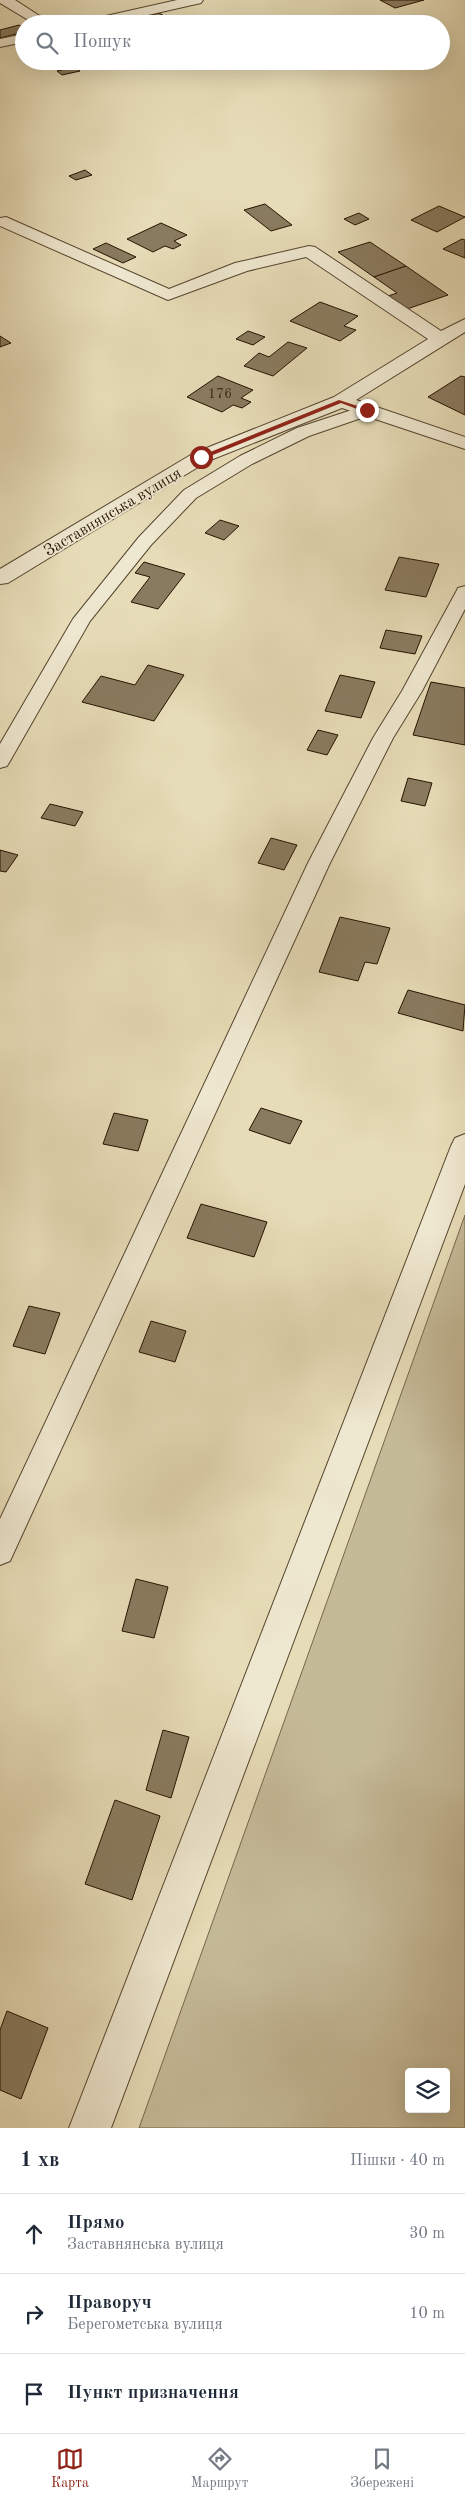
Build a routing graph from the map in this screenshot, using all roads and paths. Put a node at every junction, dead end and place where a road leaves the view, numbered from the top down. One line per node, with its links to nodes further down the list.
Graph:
1 (5, 0): 3 (street)
2 (196, 0): 4 (street)
3 (30, 15)
4 (128, 15)
5 (15, 40): 6 (street)
6 (0, 43)
7 (6, 222): 9 (street)
8 (465, 324): 9 (street, Заставнянська вулиця)
9 (439, 338): 10 (street, Заставнянська вулиця)
10 (341, 401): 11 (street); 13 (street, Заставнянська вулиця)
11 (367, 410): 12 (street); 15 (lane)
12 (465, 443)
13 (2, 573)
14 (465, 592): 17 (lane)
15 (0, 761)
16 (465, 1146): 18 (street)
17 (0, 1552)
18 (90, 2128)

